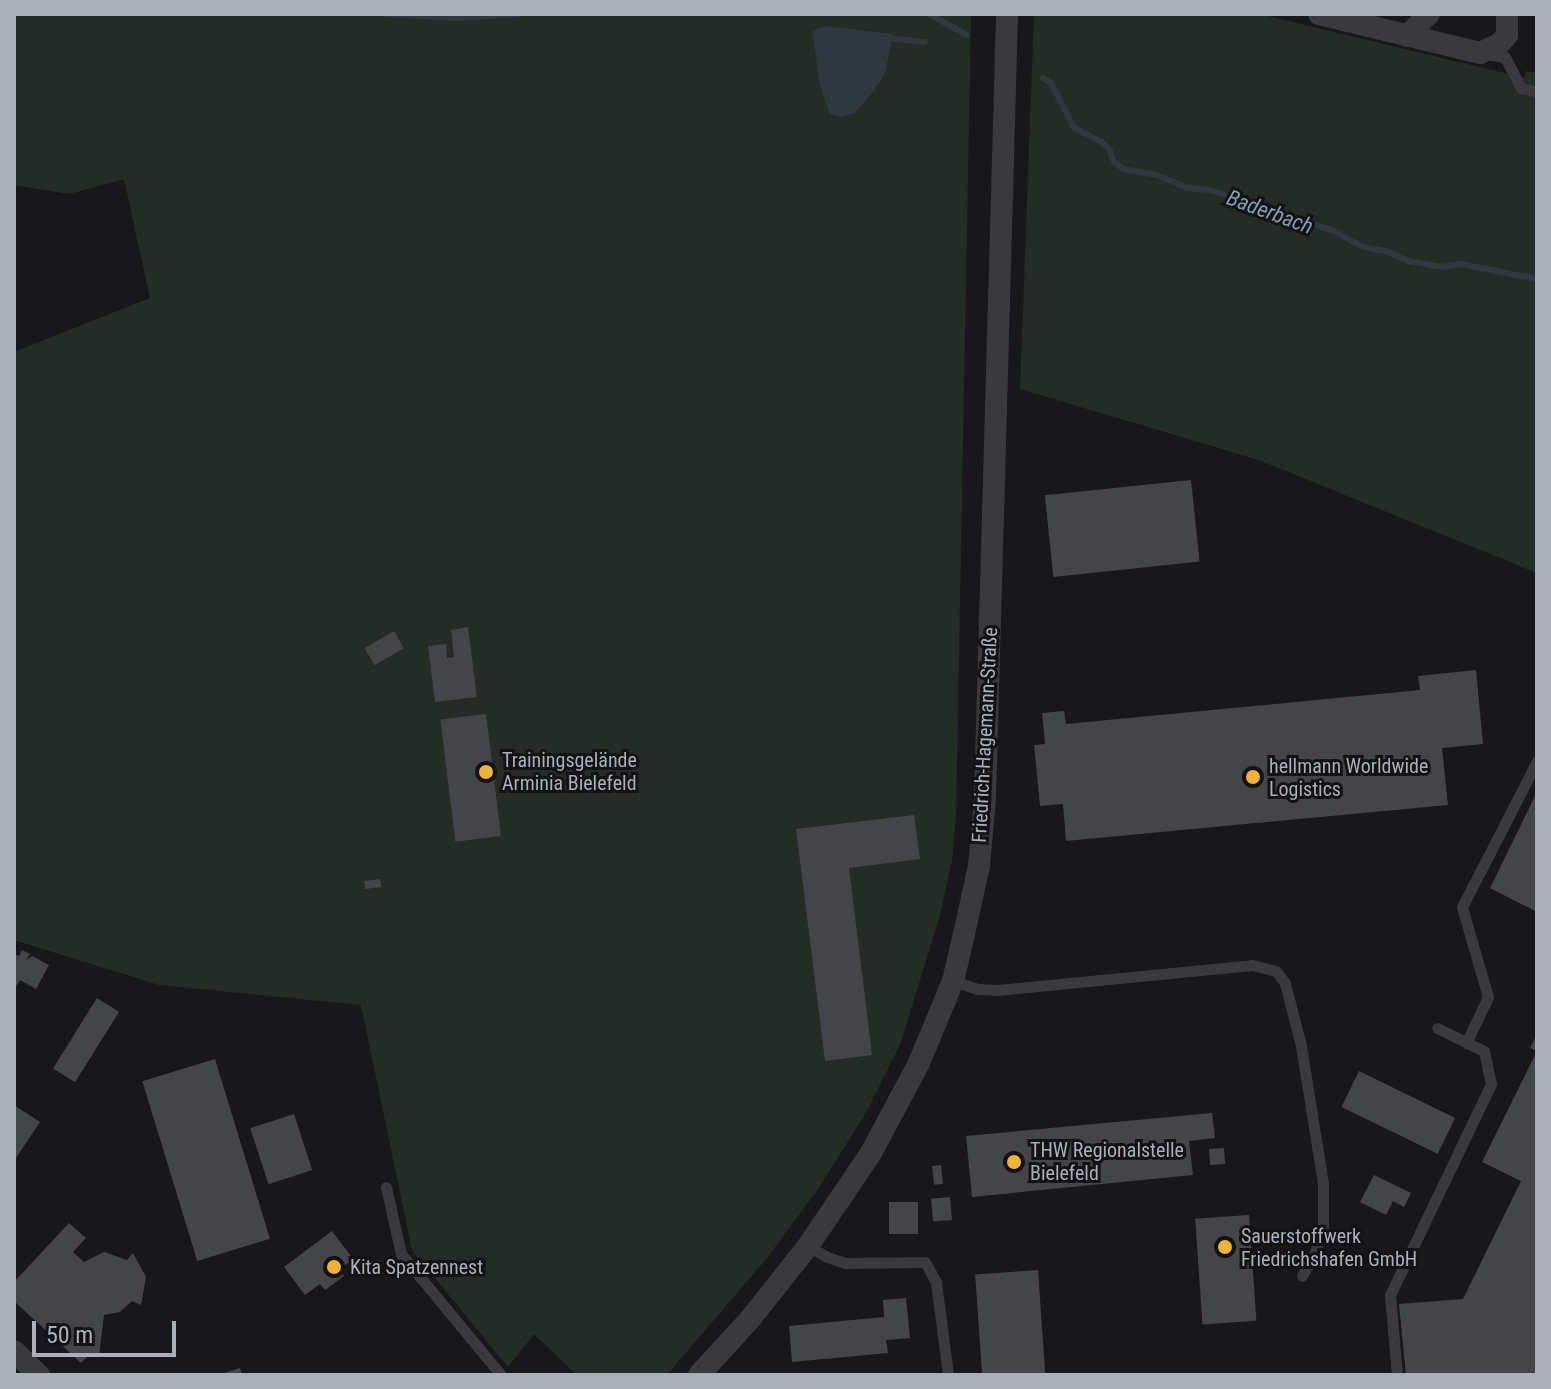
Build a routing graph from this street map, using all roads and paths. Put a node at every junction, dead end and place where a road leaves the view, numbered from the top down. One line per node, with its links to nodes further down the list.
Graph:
1 (1007, 14): 9 (street, Friedrich-Hagemann-Straße)
2 (1319, 14): 5 (street)
3 (1429, 14): 5 (street)
4 (1507, 14): 6 (street)
5 (1407, 36): 6 (street)
6 (1480, 53): 7 (lane)
7 (1537, 92)
8 (1537, 761): 11 (lane)
9 (953, 981): 13 (street, Friedrich-Hagemann-Straße); 14 (lane)
10 (1437, 1028): 11 (lane)
11 (1466, 1043): 20 (lane)
12 (386, 1187): 17 (lane)
13 (808, 1246): 18 (street, Friedrich-Hagemann-Straße); 19 (lane)
14 (1302, 1276)
15 (14, 1351): 16 (street)
16 (39, 1375)
17 (501, 1375)
18 (699, 1375)
19 (948, 1375)
20 (1397, 1375)

